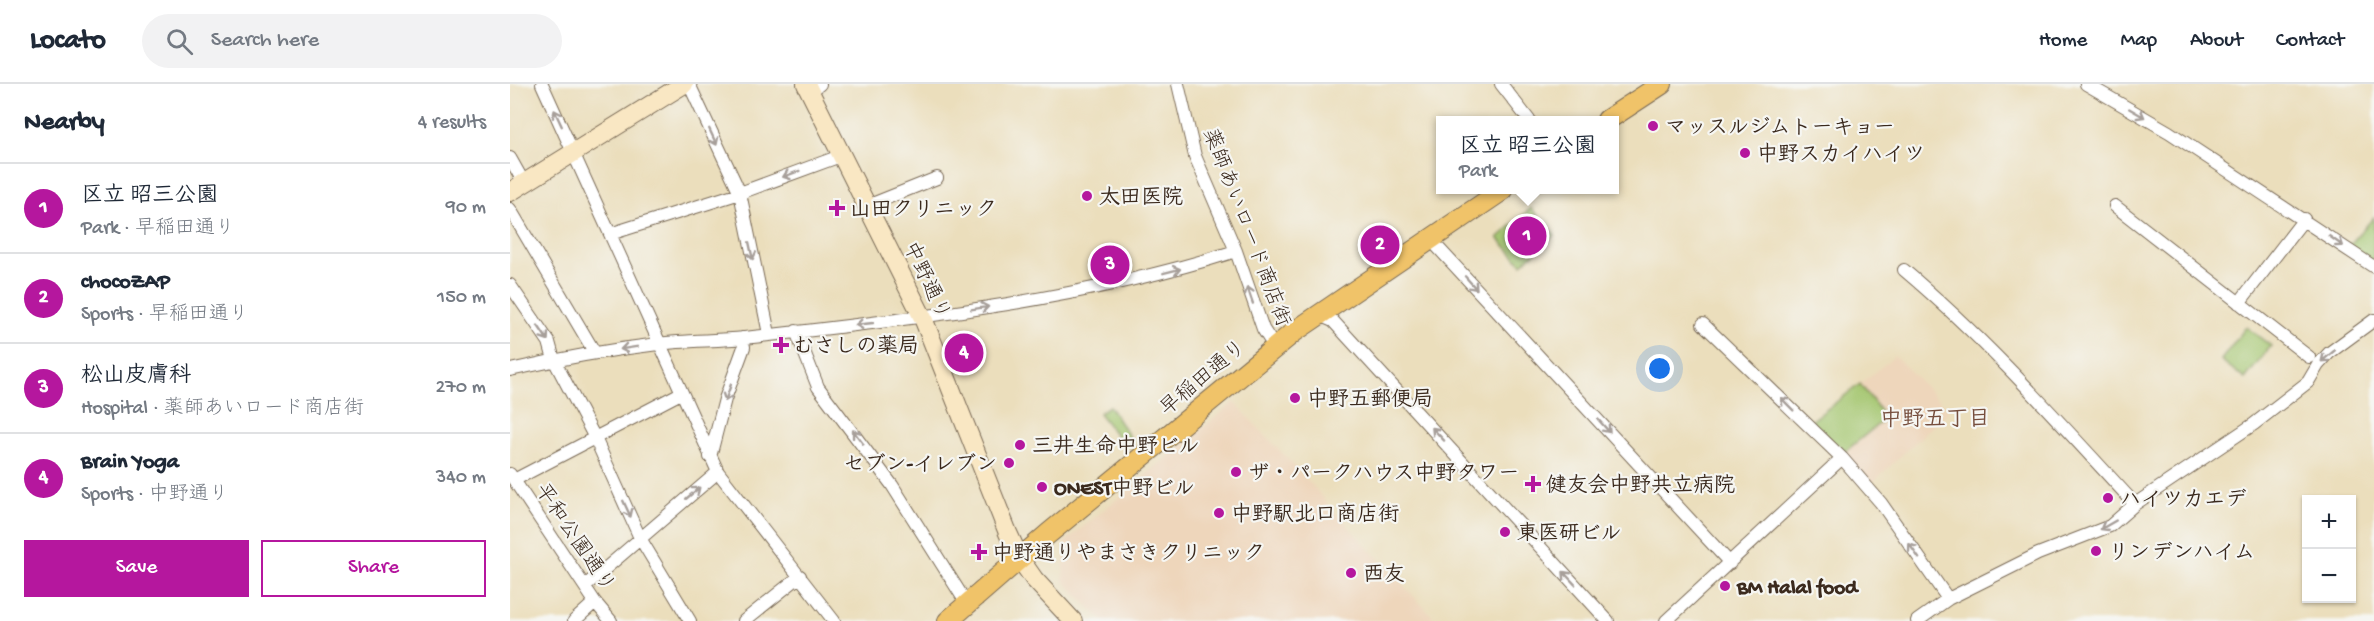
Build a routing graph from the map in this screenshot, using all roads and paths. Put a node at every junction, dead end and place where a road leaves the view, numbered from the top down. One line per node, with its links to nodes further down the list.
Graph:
1 (542, 84): 10 (street, one-way to 1)
2 (686, 84): 10 (main road); 15 (street, one-way to 15)
3 (1178, 84): 23 (street, 薬師あいロード商店街)
4 (1501, 84): 8 (street)
5 (1662, 84): 9 (main road)
6 (2086, 84): 20 (street, one-way to 20)
7 (812, 86): 11 (main road, 中野通り)
8 (1526, 116)
9 (1613, 116)
10 (573, 152): 14 (main road); 21 (street)
11 (843, 155): 15 (street, one-way to 15); 17 (main road, 中野通り)
12 (510, 158): 14 (street)
13 (937, 178): 17 (street)
14 (517, 187)
15 (740, 194): 21 (street); 33 (street, one-way to 33)
16 (1496, 194): 22 (main road, 早稲田通り)
17 (867, 206): 29 (main road, 中野通り)
18 (2115, 206): 27 (street)
19 (510, 209): 37 (street)
20 (2304, 219): 24 (street, one-way to 24); 27 (street)
21 (610, 234): 35 (street)
22 (1431, 240): 28 (main road, 早稲田通り); 50 (street, one-way to 50)
23 (1236, 251): 29 (street, one-way to 23); 36 (street, 薬師あいロード商店街, one-way to 23)
24 (2374, 267)
25 (1904, 270): 47 (street)
26 (510, 285): 39 (street, one-way to 39)
27 (2239, 303): 38 (street)
28 (1319, 315): 36 (main road, 早稲田通り); 63 (street, one-way to 28)
29 (922, 318): 32 (street, one-way to 32); 49 (main road, 中野通り)
30 (2374, 320): 47 (street, one-way to 47)
31 (1703, 324): 44 (street, one-way to 31)
32 (796, 331): 33 (street); 55 (street, one-way to 32)
33 (769, 334): 34 (street)
34 (742, 338): 35 (street); 43 (street, one-way to 43)
35 (660, 343): 37 (street, one-way to 37); 41 (street)
36 (1275, 348): 49 (main road, 早稲田通り)
37 (595, 353): 39 (street)
38 (2309, 357)
39 (554, 360): 40 (street); 42 (street)
40 (510, 370)
41 (681, 393): 42 (street); 43 (street)
42 (595, 438): 46 (street); 48 (street, one-way to 48)
43 (710, 457): 45 (street)
44 (1842, 458): 50 (street); 53 (street, one-way to 44)
45 (718, 472): 48 (street, one-way to 45); 51 (street)
46 (512, 477): 52 (street, 平和公園通り)
47 (2135, 504): 53 (street, one-way to 53)
48 (640, 538): 52 (street); 58 (street)
49 (1020, 559): 55 (main road, 早稲田通り); 62 (main road, 中野通り)
50 (1730, 564): 64 (street)
51 (800, 576): 59 (street); 60 (street)
52 (585, 586): 54 (street, 平和公園通り)
53 (1948, 599): 65 (street)
54 (595, 602): 56 (street); 57 (street, 平和公園通り)
55 (967, 604): 61 (main road, 早稲田通り)
56 (574, 621)
57 (611, 621)
58 (690, 621)
59 (744, 621)
60 (834, 621)
61 (948, 621)
62 (1073, 621)
63 (1608, 621)
64 (1666, 621)
65 (1917, 621)

